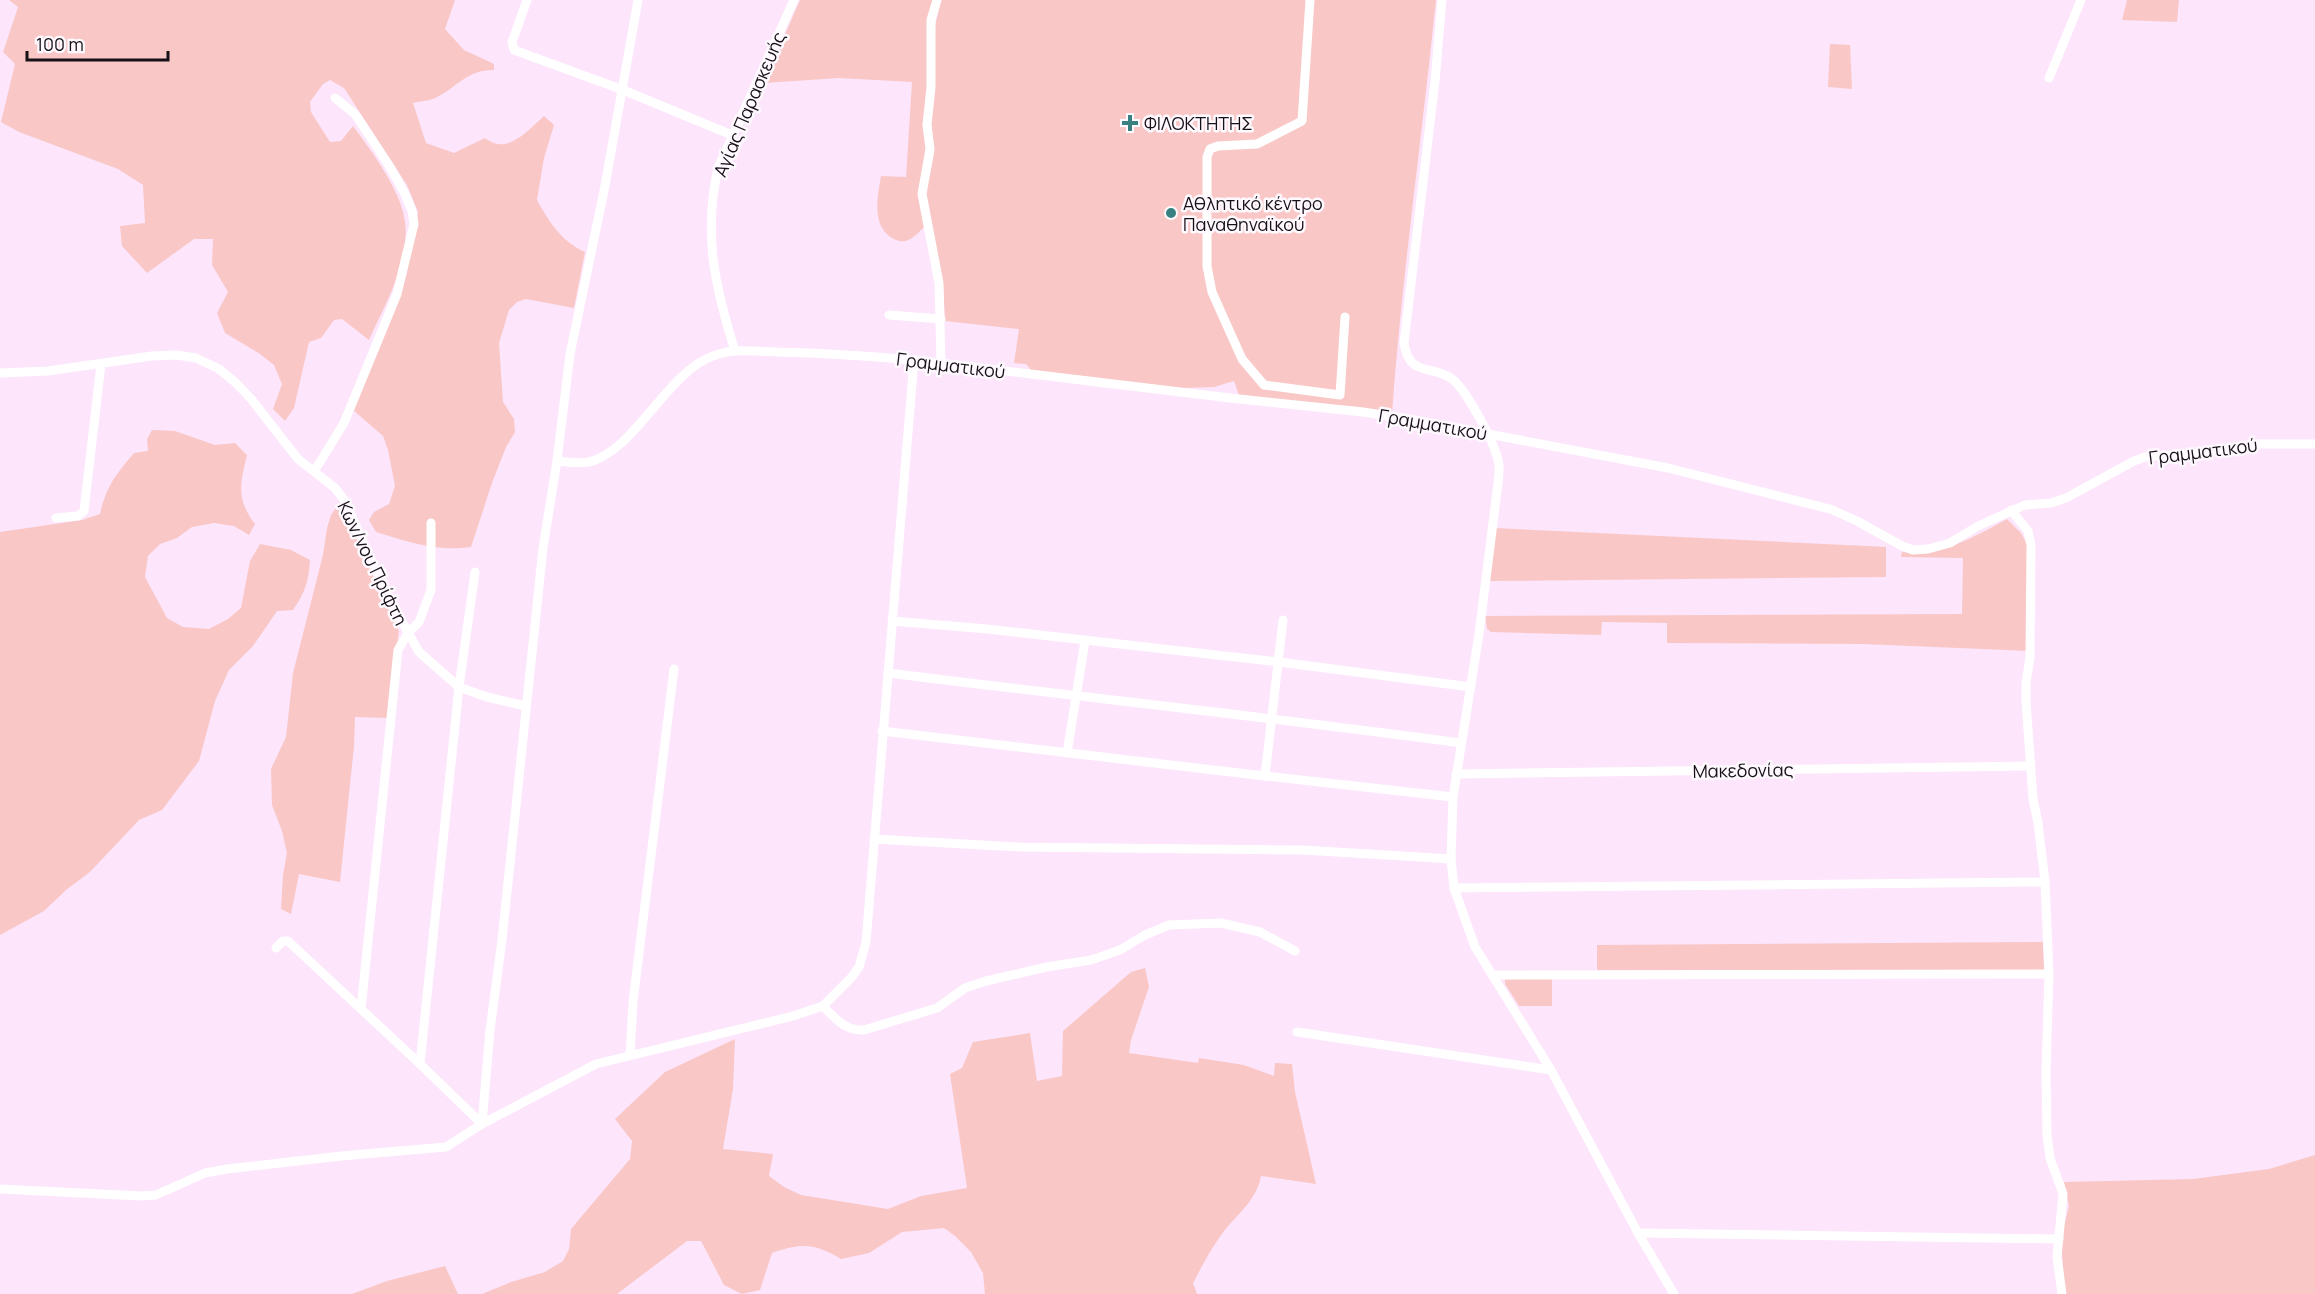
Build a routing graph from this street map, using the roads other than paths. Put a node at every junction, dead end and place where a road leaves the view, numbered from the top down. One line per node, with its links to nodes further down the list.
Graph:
1 (527, 0): 9 (street)
2 (638, 0): 9 (street)
3 (794, 0): 11 (street, Αγίας Παρασκευής)
4 (937, 0): 14 (street)
5 (1310, 0): 13 (street)
6 (1442, 0): 20 (street)
7 (2081, 0): 8 (street)
8 (2049, 78)
9 (623, 90): 11 (street); 22 (street)
10 (335, 98): 23 (street)
11 (732, 135): 15 (street, Αγίας Παρασκευής)
12 (889, 315): 14 (street)
13 (1345, 317)
14 (941, 319): 17 (street)
15 (735, 351): 16 (street, Γραμματικού); 22 (street, Γραμματικού)
16 (914, 360): 17 (street, Γραμματικού); 29 (street)
17 (941, 363): 20 (street, Γραμματικού)
18 (101, 364): 19 (street, Κων/νου Πρίφτη); 23 (street, Κων/νου Πρίφτη); 25 (street)
19 (0, 373)
20 (1488, 434): 24 (street, Γραμματικού); 36 (street)
21 (2315, 444): 24 (street, Γραμματικού)
22 (556, 461): 38 (street)
23 (315, 470): 30 (street, Κων/νου Πρίφτη)
24 (2011, 510): 43 (street)
25 (56, 518)
26 (430, 523): 30 (street)
27 (475, 572): 35 (street)
28 (1283, 620): 32 (street)
29 (892, 621): 31 (street); 34 (street)
30 (408, 633): 35 (street, Κων/νου Πρίφτη); 56 (street)
31 (1085, 641): 32 (street); 37 (street)
32 (1279, 662): 36 (street); 39 (street)
33 (674, 669): 58 (street)
34 (888, 673): 37 (street); 40 (street)
35 (459, 687): 38 (street, Κων/νου Πρίφτη); 59 (street)
36 (1471, 687): 41 (street)
37 (1076, 697): 39 (street); 42 (street)
38 (525, 706): 61 (street)
39 (1271, 717): 41 (street); 45 (street)
40 (882, 731): 42 (street); 47 (street)
41 (1461, 743): 44 (street)
42 (1068, 753): 45 (street)
43 (2030, 766): 44 (street, Μακεδονίας); 49 (street)
44 (1456, 774): 46 (street)
45 (1265, 776): 46 (street)
46 (1453, 797): 48 (street)
47 (874, 839): 48 (street); 55 (street)
48 (1451, 859): 50 (street)
49 (2044, 882): 50 (street); 53 (street)
50 (1454, 888): 54 (street)
51 (276, 948): 56 (street)
52 (1295, 951): 55 (street)
53 (2049, 974): 54 (street); 64 (street)
54 (1494, 975): 60 (street)
55 (823, 1006): 58 (street)
56 (361, 1009): 59 (street)
57 (1297, 1032): 60 (street)
58 (630, 1055): 61 (street)
59 (420, 1064): 61 (street)
60 (1551, 1070): 63 (street)
61 (482, 1124): 62 (street)
62 (0, 1190)
63 (1638, 1233): 64 (street); 65 (street)
64 (2059, 1239): 66 (street)
65 (1674, 1294)
66 (2062, 1294)

